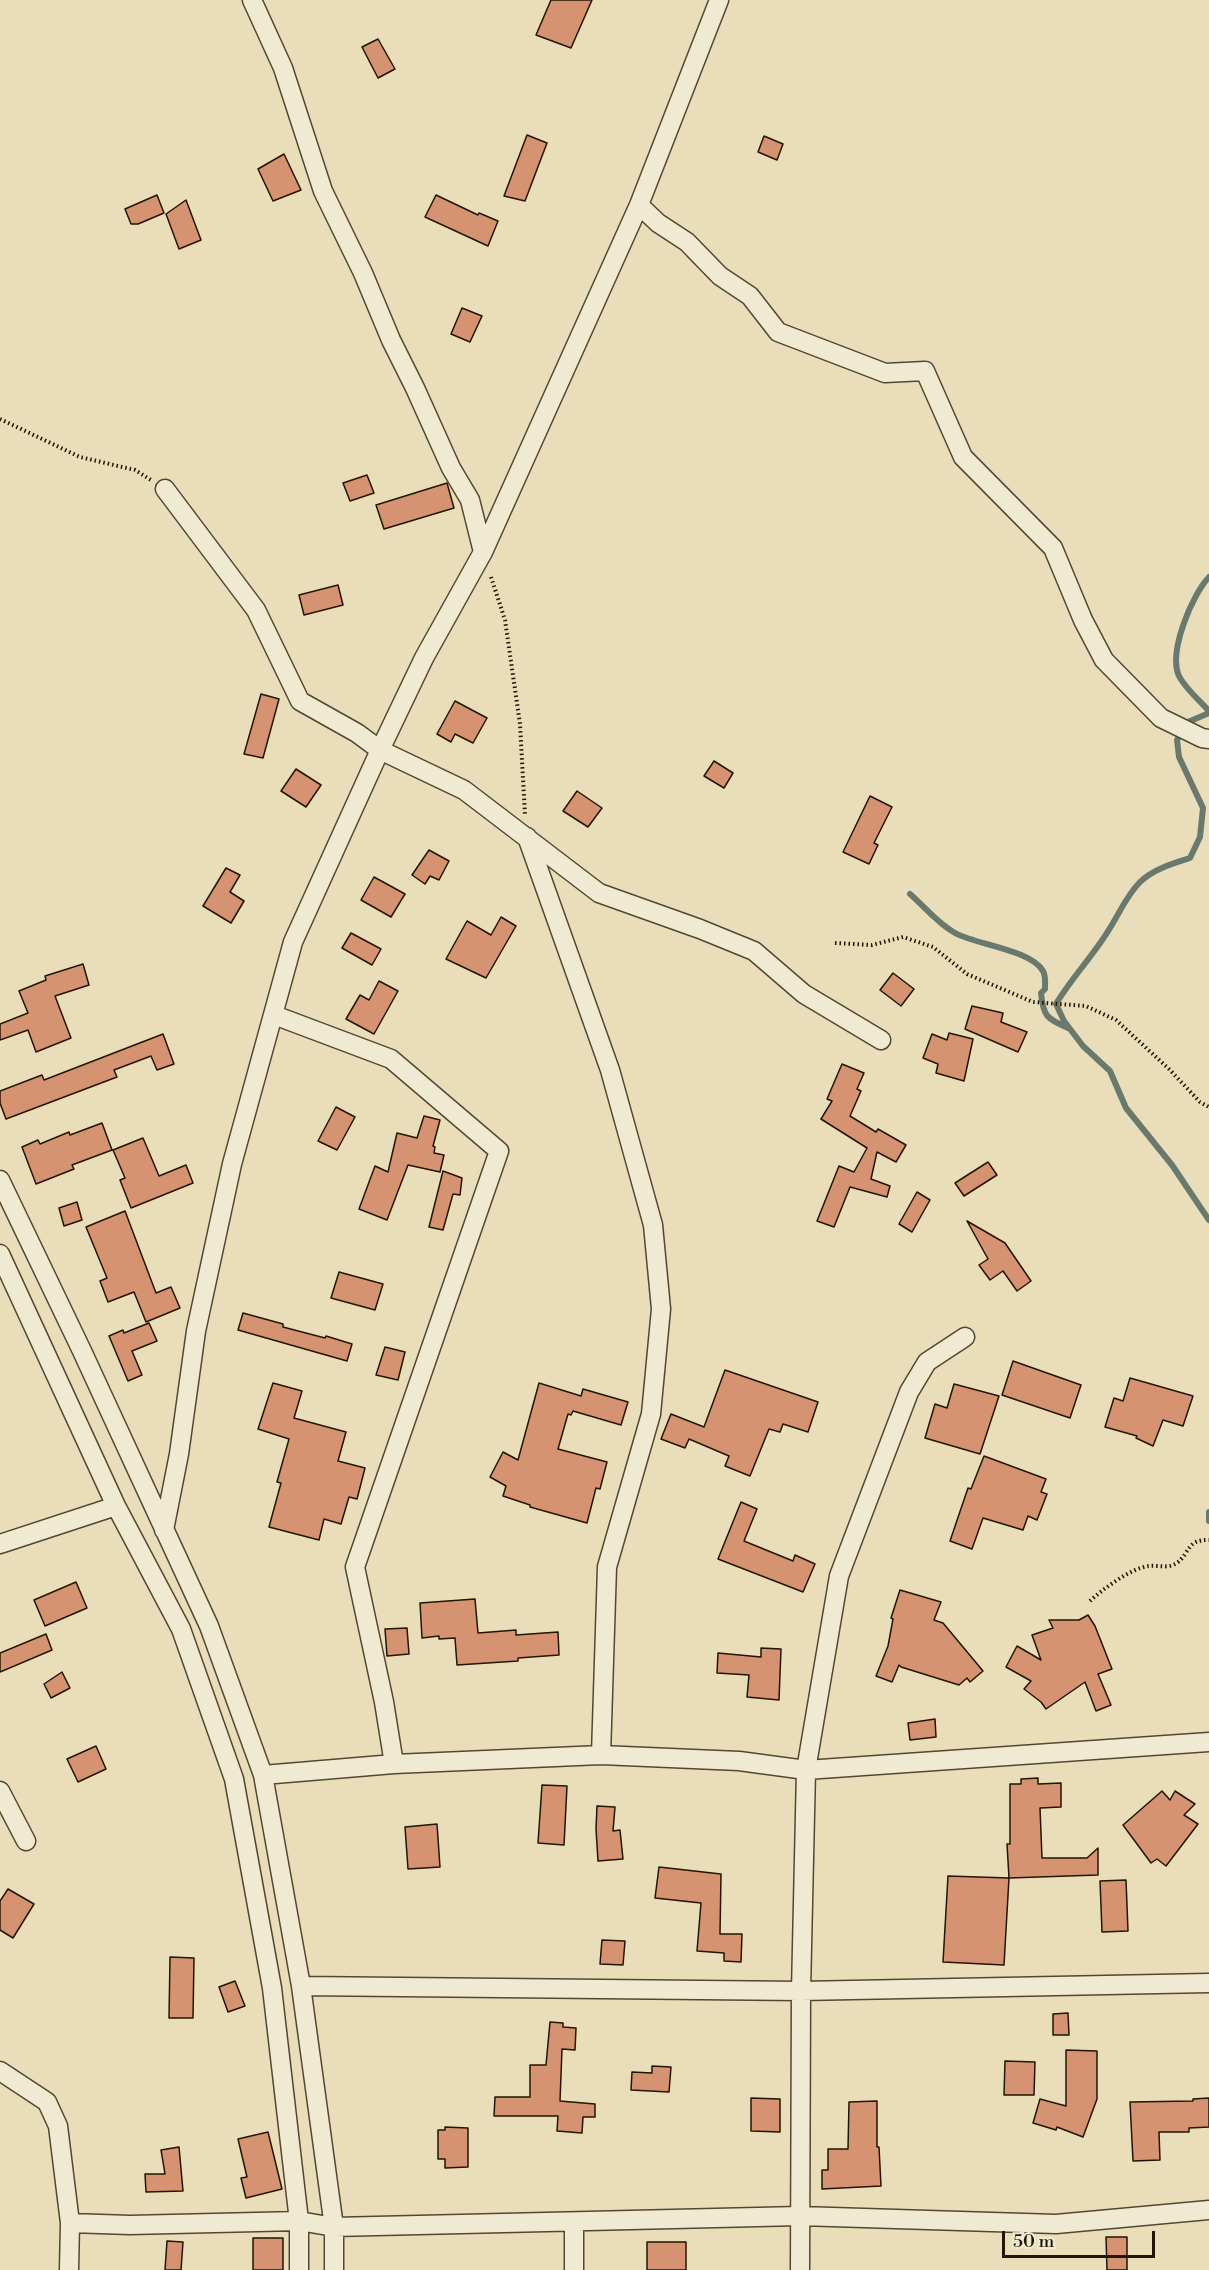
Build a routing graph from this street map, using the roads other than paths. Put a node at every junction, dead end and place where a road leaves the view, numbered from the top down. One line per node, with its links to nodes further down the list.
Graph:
1 (252, 0): 5 (street)
2 (718, 0): 3 (street)
3 (639, 205): 5 (street); 6 (street)
4 (165, 489): 7 (street)
5 (483, 552): 7 (street)
6 (1209, 739)
7 (380, 750): 8 (street); 9 (street)
8 (527, 837): 10 (street); 19 (street)
9 (274, 1015): 16 (street); 20 (street)
10 (881, 1040)
11 (0, 1180): 16 (street)
12 (0, 1254): 13 (street)
13 (6, 1279): 15 (street)
14 (965, 1337): 21 (street)
15 (116, 1506): 17 (street); 31 (street)
16 (164, 1530): 22 (street)
17 (0, 1544)
18 (1209, 1742): 21 (street)
19 (601, 1755): 20 (street); 21 (street)
20 (394, 1764): 22 (street)
21 (806, 1770): 27 (street)
22 (263, 1775): 26 (street)
23 (0, 1791): 24 (street)
24 (26, 1841)
25 (1209, 1983): 27 (street)
26 (301, 1986): 27 (street); 34 (street)
27 (801, 1991): 30 (street)
28 (0, 2071): 33 (street)
29 (1209, 2210): 30 (street)
30 (800, 2216): 32 (street); 39 (street)
31 (298, 2221): 33 (street); 34 (street); 36 (street)
32 (574, 2222): 34 (street); 38 (street)
33 (70, 2223): 35 (street)
34 (334, 2227): 37 (street)
35 (69, 2270)
36 (299, 2270)
37 (334, 2270)
38 (574, 2270)
39 (800, 2270)

